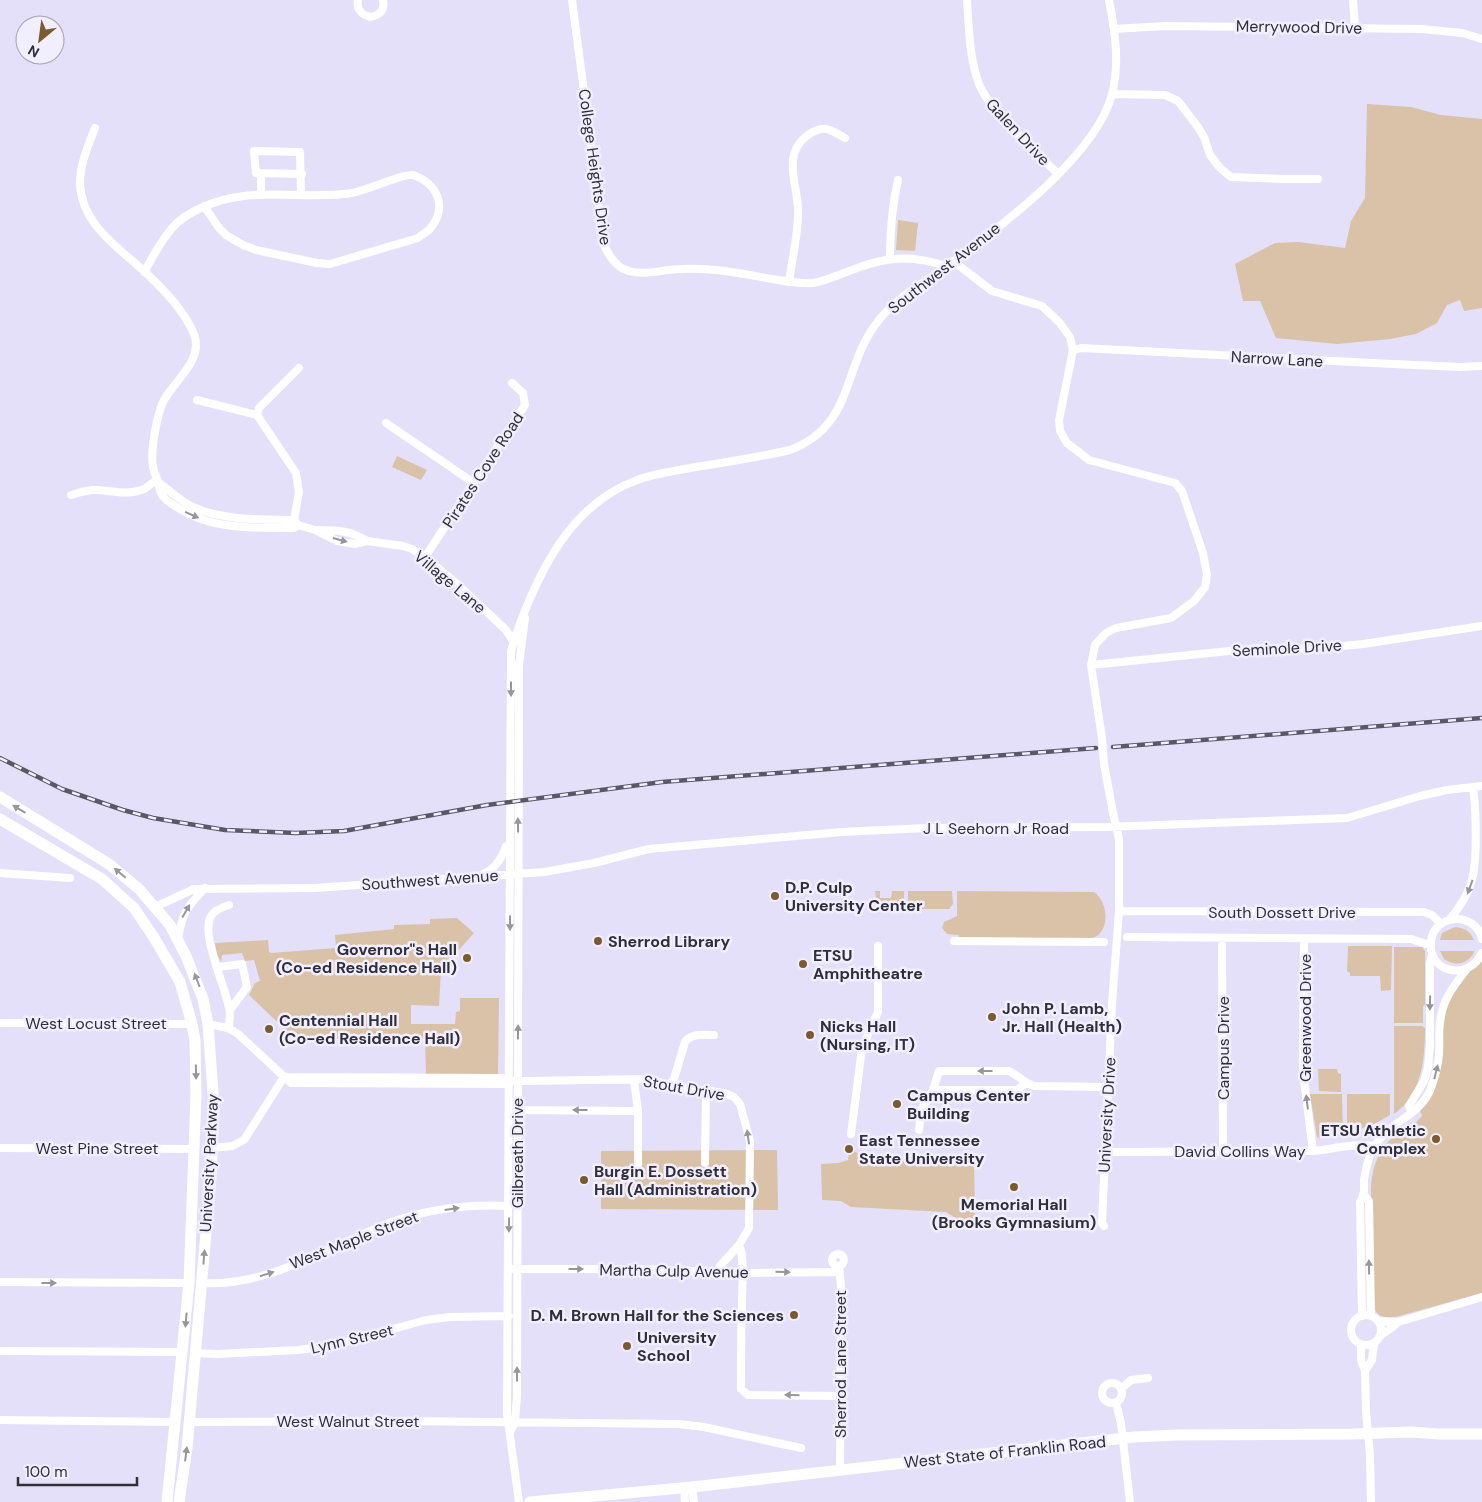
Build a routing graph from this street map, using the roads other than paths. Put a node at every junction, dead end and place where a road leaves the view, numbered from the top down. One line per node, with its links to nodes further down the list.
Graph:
1 (358, 0): 2 (street)
2 (383, 0)
3 (572, 0): 25 (street, College Heights Drive)
4 (967, 0): 15 (street, Galen Drive)
5 (1109, 0): 8 (street, Southwest Avenue)
6 (1353, 0): 7 (street)
7 (1355, 28): 8 (street, Merrywood Drive); 9 (street, Merrywood Drive)
8 (1114, 29): 10 (street, Southwest Avenue)
9 (1482, 39)
10 (1112, 94): 15 (street, Southwest Avenue); 16 (street)
11 (95, 128): 24 (street)
12 (846, 138): 25 (street)
13 (261, 173): 14 (street); 14 (street); 18 (street)
14 (302, 174): 19 (street)
15 (1058, 174): 22 (street, Southwest Avenue)
16 (1318, 179)
17 (898, 180): 21 (street)
18 (261, 194): 19 (street); 20 (street)
19 (302, 194): 20 (street)
20 (204, 206): 24 (street)
21 (890, 259): 23 (street, College Heights Drive); 25 (street, College Heights Drive)
22 (954, 261): 23 (street, Southwest Avenue); 26 (street)
23 (945, 266): 38 (street, Southwest Avenue)
24 (144, 272): 33 (street)
25 (789, 282)
26 (1073, 350): 27 (street, Narrow Lane); 42 (street)
27 (1482, 366)
28 (299, 368): 31 (street)
29 (512, 383): 34 (street, Pirates Cove Road)
30 (197, 400): 31 (street)
31 (257, 415): 36 (street)
32 (386, 423): 34 (street)
33 (158, 481): 35 (street); 36 (street, Village Lane)
34 (474, 483): 37 (street, Pirates Cove Road)
35 (70, 495)
36 (295, 524): 37 (street, Village Lane)
37 (425, 557): 40 (street, Village Lane)
38 (525, 611): 40 (street, Southwest Avenue); 41 (street, Southwest Avenue)
39 (1482, 626): 42 (street, Seminole Drive)
40 (513, 640): 41 (street); 48 (street, Southwest Avenue, one-way to 48)
41 (522, 642): 51 (street, Southwest Avenue, one-way to 41)
42 (1091, 665): 47 (street)
43 (1473, 786): 44 (street, J L Seehorn Jr Road); 47 (street, J L Seehorn Jr Road); 59 (street, one-way to 59)
44 (1482, 786)
45 (0, 797): 56 (highway, University Parkway, one-way to 45)
46 (0, 819): 58 (highway, University Parkway)
47 (1117, 826): 51 (street, J L Seehorn Jr Road); 57 (street, University Drive)
48 (509, 837): 50 (street, Southwest Avenue); 52 (street)
49 (0, 873): 53 (street)
50 (510, 874): 51 (street, J L Seehorn Jr Road); 52 (street, Southwest Avenue); 82 (street, Gilbreath Drive, one-way to 82)
51 (518, 874): 82 (street, Gilbreath Drive, one-way to 51)
52 (479, 876): 54 (street, Southwest Avenue)
53 (70, 878)
54 (205, 888): 56 (street, Southwest Avenue); 63 (street, one-way to 54)
55 (229, 906): 72 (street)
56 (155, 907): 58 (highway); 63 (highway, University Parkway)
57 (1119, 911): 60 (street, South Dossett Drive); 85 (street, University Drive)
58 (142, 918): 76 (highway, University Parkway)
59 (1450, 920): 60 (street); 61 (street)
60 (1441, 924): 71 (street)
61 (1482, 936)
62 (1127, 937): 66 (street)
63 (178, 939): 77 (highway, University Parkway, one-way to 63)
64 (954, 941): 65 (street)
65 (1104, 942)
66 (1426, 944)
67 (1222, 945): 99 (street, Campus Drive)
68 (1304, 945): 97 (street, Greenwood Drive, one-way to 68)
69 (878, 946): 92 (street)
70 (1482, 953): 73 (street)
71 (1432, 954): 73 (street); 90 (street, one-way to 90)
72 (218, 967): 74 (street); 74 (street)
73 (1466, 970): 90 (street, one-way to 73)
74 (230, 1010): 78 (street)
75 (0, 1023): 76 (street, West Locust Street)
76 (192, 1024): 77 (highway); 96 (highway, University Parkway, one-way to 96)
77 (208, 1024): 78 (street); 95 (highway, University Parkway)
78 (229, 1027): 80 (street)
79 (714, 1035): 84 (street)
80 (284, 1077): 82 (street, Stout Drive); 95 (street)
81 (634, 1080): 82 (street, Stout Drive); 84 (street, Stout Drive); 89 (street)
82 (513, 1081): 88 (street, Gilbreath Drive); 103 (street, Gilbreath Drive)
83 (1026, 1084): 85 (street); 87 (street); 87 (street, one-way to 87)
84 (669, 1085): 86 (street, Stout Drive)
85 (1108, 1088): 98 (street, University Drive)
86 (706, 1090): 100 (street); 105 (street, Stout Drive, one-way to 86)
87 (933, 1090): 91 (street)
88 (517, 1110): 89 (street, one-way to 88); 107 (street, Gilbreath Drive)
89 (638, 1111): 101 (street)
90 (1411, 1111): 93 (street)
91 (919, 1130)
92 (851, 1134)
93 (1374, 1146): 97 (street, David Collins Way); 102 (street)
94 (0, 1148): 96 (street, West Pine Street)
95 (212, 1148): 96 (highway); 113 (highway, University Parkway, one-way to 95)
96 (195, 1149): 112 (highway, University Parkway)
97 (1312, 1151): 99 (street, David Collins Way)
98 (1105, 1152): 99 (street, David Collins Way); 104 (street, University Drive)
99 (1223, 1152)
100 (705, 1163)
101 (638, 1166)
102 (1364, 1195): 116 (street); 117 (street, one-way to 102)
103 (509, 1206): 108 (street, Gilbreath Drive, one-way to 108); 113 (street, West Maple Street, one-way to 103)
104 (1104, 1226)
105 (739, 1245): 109 (street, Stout Drive); 110 (street)
106 (841, 1266): 110 (street, Martha Culp Avenue, one-way to 106); 128 (street, Sherrod Lane Street)
107 (517, 1269): 108 (street, Martha Culp Avenue); 109 (street, Martha Culp Avenue, one-way to 109); 133 (street, Gilbreath Drive, one-way to 107)
108 (508, 1270): 115 (street, Gilbreath Drive)
109 (717, 1272): 110 (street, Martha Culp Avenue)
110 (743, 1273): 128 (street, one-way to 110)
111 (0, 1282): 112 (street, one-way to 112)
112 (189, 1283): 124 (highway, University Parkway, one-way to 124)
113 (201, 1283): 124 (highway, University Parkway)
114 (1482, 1297): 119 (street)
115 (509, 1316): 124 (street, Lynn Street); 133 (street, Gilbreath Drive)
116 (1362, 1316): 117 (street); 122 (street)
117 (1371, 1316): 118 (street)
118 (1378, 1321): 119 (street); 120 (street)
119 (1398, 1322): 120 (street)
120 (1380, 1336): 121 (street)
121 (1374, 1343): 122 (street); 125 (street)
122 (1362, 1344): 125 (street)
123 (0, 1351): 124 (street, Lynn Street)
124 (188, 1353): 131 (highway, University Parkway); 132 (highway, University Parkway)
125 (1365, 1372): 134 (street)
126 (1148, 1378): 127 (street)
127 (1121, 1389): 129 (street); 129 (street)
128 (841, 1396): 138 (street, Sherrod Lane Street)
129 (1116, 1403): 136 (street)
130 (0, 1420): 131 (street)
131 (175, 1422): 140 (highway, University Parkway)
132 (189, 1422): 133 (street, West Walnut Street); 141 (highway, University Parkway, one-way to 132)
133 (511, 1422): 137 (street, West Walnut Street); 142 (street, Gilbreath Drive)
134 (1368, 1433): 135 (highway, West State of Franklin Road); 136 (highway, West State of Franklin Road); 147 (street)
135 (1482, 1434)
136 (1123, 1438): 138 (highway, West State of Franklin Road); 146 (street)
137 (802, 1448)
138 (840, 1470): 139 (highway, West State of Franklin Road)
139 (688, 1487): 143 (highway, West State of Franklin Road); 144 (street); 145 (street)
140 (166, 1502)
141 (179, 1502)
142 (519, 1502)
143 (530, 1502)
144 (685, 1502)
145 (694, 1502)
146 (1130, 1502)
147 (1371, 1502)

